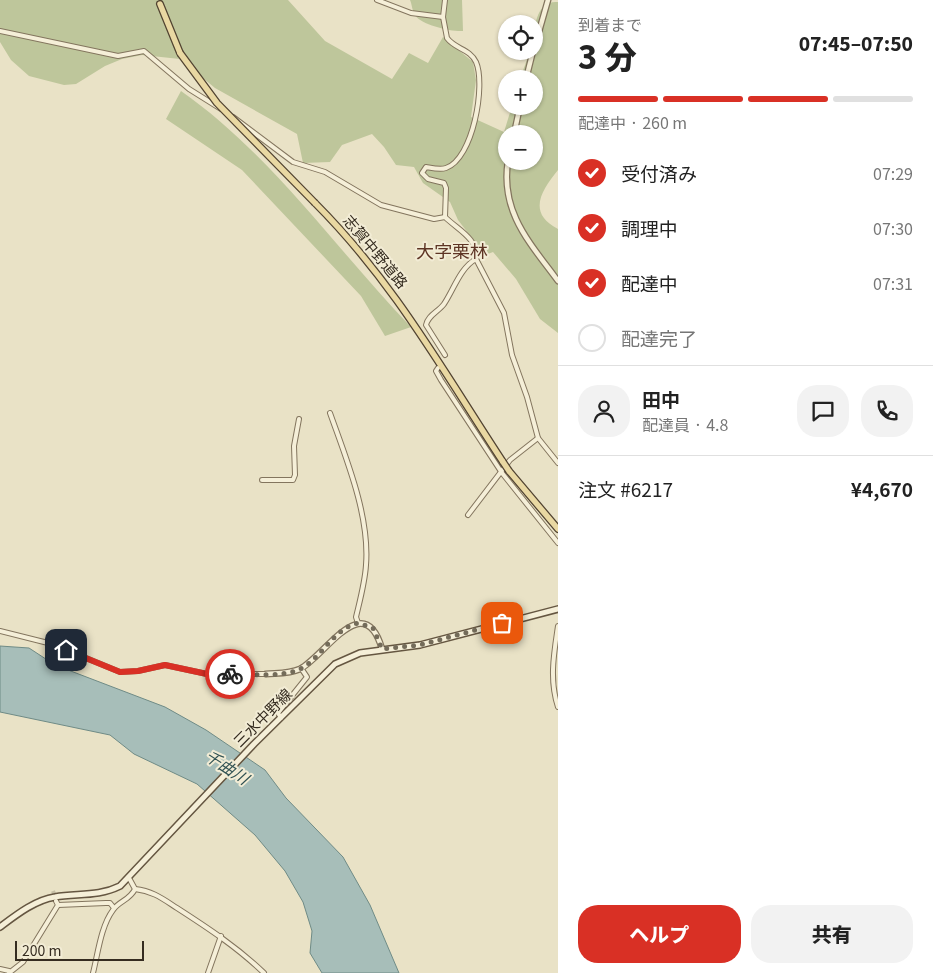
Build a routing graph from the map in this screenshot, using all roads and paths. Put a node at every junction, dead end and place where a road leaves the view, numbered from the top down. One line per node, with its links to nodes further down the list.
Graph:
1 (377, 0): 5 (street)
2 (445, 0): 5 (street)
3 (548, 0): 6 (street)
4 (160, 4): 21 (main road, 志賀中野道路, bridge)
5 (443, 17): 9 (street)
6 (543, 17)
7 (0, 31): 9 (street)
8 (508, 170): 11 (street)
9 (445, 216): 10 (street)
10 (476, 259): 12 (street); 16 (street)
11 (558, 281)
12 (445, 356)
13 (438, 368): 18 (street)
14 (330, 413): 24 (street)
15 (299, 419): 19 (street)
16 (538, 438): 17 (street); 18 (street)
17 (558, 463)
18 (502, 473): 20 (street); 22 (street)
19 (262, 480)
20 (468, 515)
21 (558, 528)
22 (558, 543)
23 (558, 609): 27 (main road, 三水中野線)
24 (358, 623): 27 (street); 28 (street)
25 (558, 626): 30 (street)
26 (0, 631): 29 (street)
27 (382, 649): 31 (main road, 三水中野線)
28 (301, 668): 29 (street); 31 (street)
29 (266, 674)
30 (558, 707)
31 (281, 718): 32 (main road, 三水中野線)
32 (129, 878): 33 (street); 35 (main road, 三水中野線)
33 (135, 889): 34 (street); 36 (street)
34 (114, 908): 38 (street); 39 (street)
35 (0, 927)
36 (221, 936): 40 (street); 41 (street)
37 (0, 969): 38 (street)
38 (9, 972)
39 (93, 973)
40 (208, 973)
41 (264, 973)

